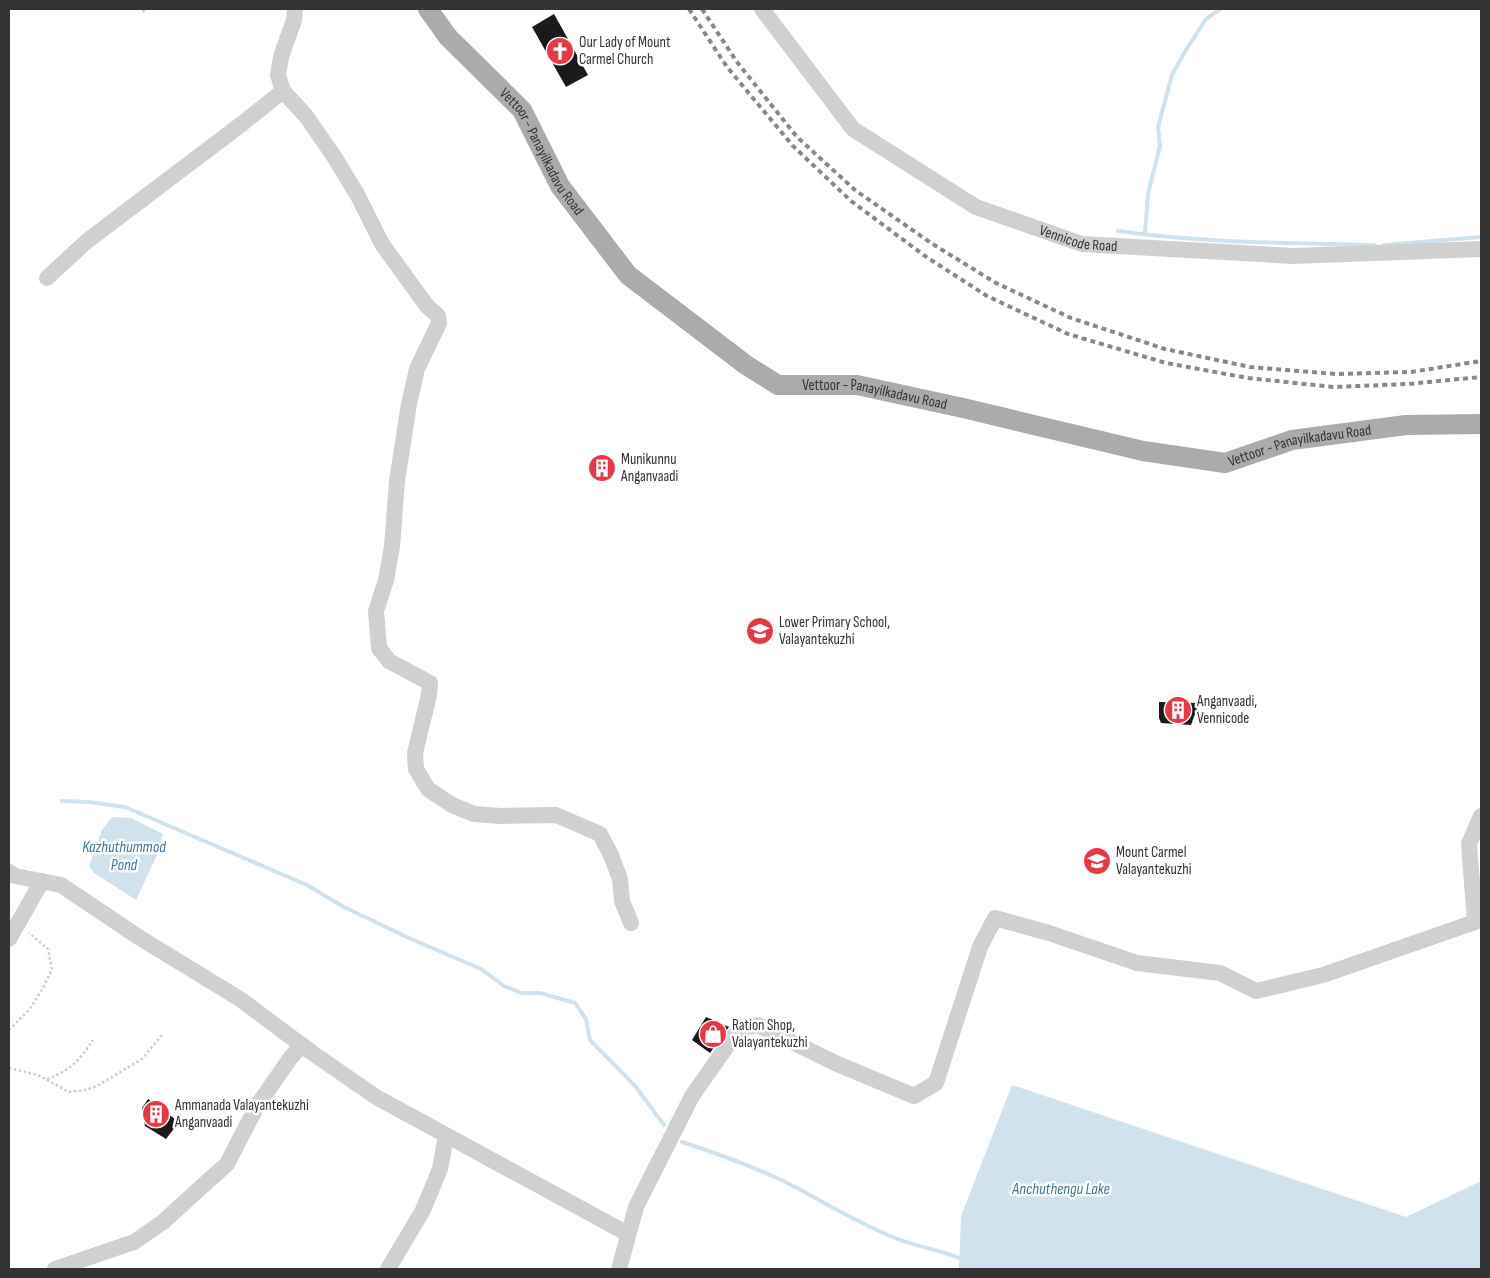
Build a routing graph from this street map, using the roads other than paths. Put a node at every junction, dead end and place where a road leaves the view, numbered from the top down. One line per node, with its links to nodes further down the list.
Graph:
1 (296, 9): 4 (street)
2 (428, 9): 7 (main road, Vettoor - Panayilkadavu Road)
3 (762, 9): 5 (street, Vennicode Road)
4 (283, 91): 6 (street); 11 (street)
5 (1481, 249)
6 (47, 278)
7 (1481, 424)
8 (1481, 816): 15 (street)
9 (9, 872): 10 (street)
10 (42, 881): 12 (street); 13 (street)
11 (631, 923)
12 (13, 932)
13 (302, 1045): 14 (street); 16 (street)
14 (446, 1136): 15 (street); 17 (street)
15 (628, 1234): 18 (street)
16 (58, 1269)
17 (388, 1269)
18 (620, 1269)

